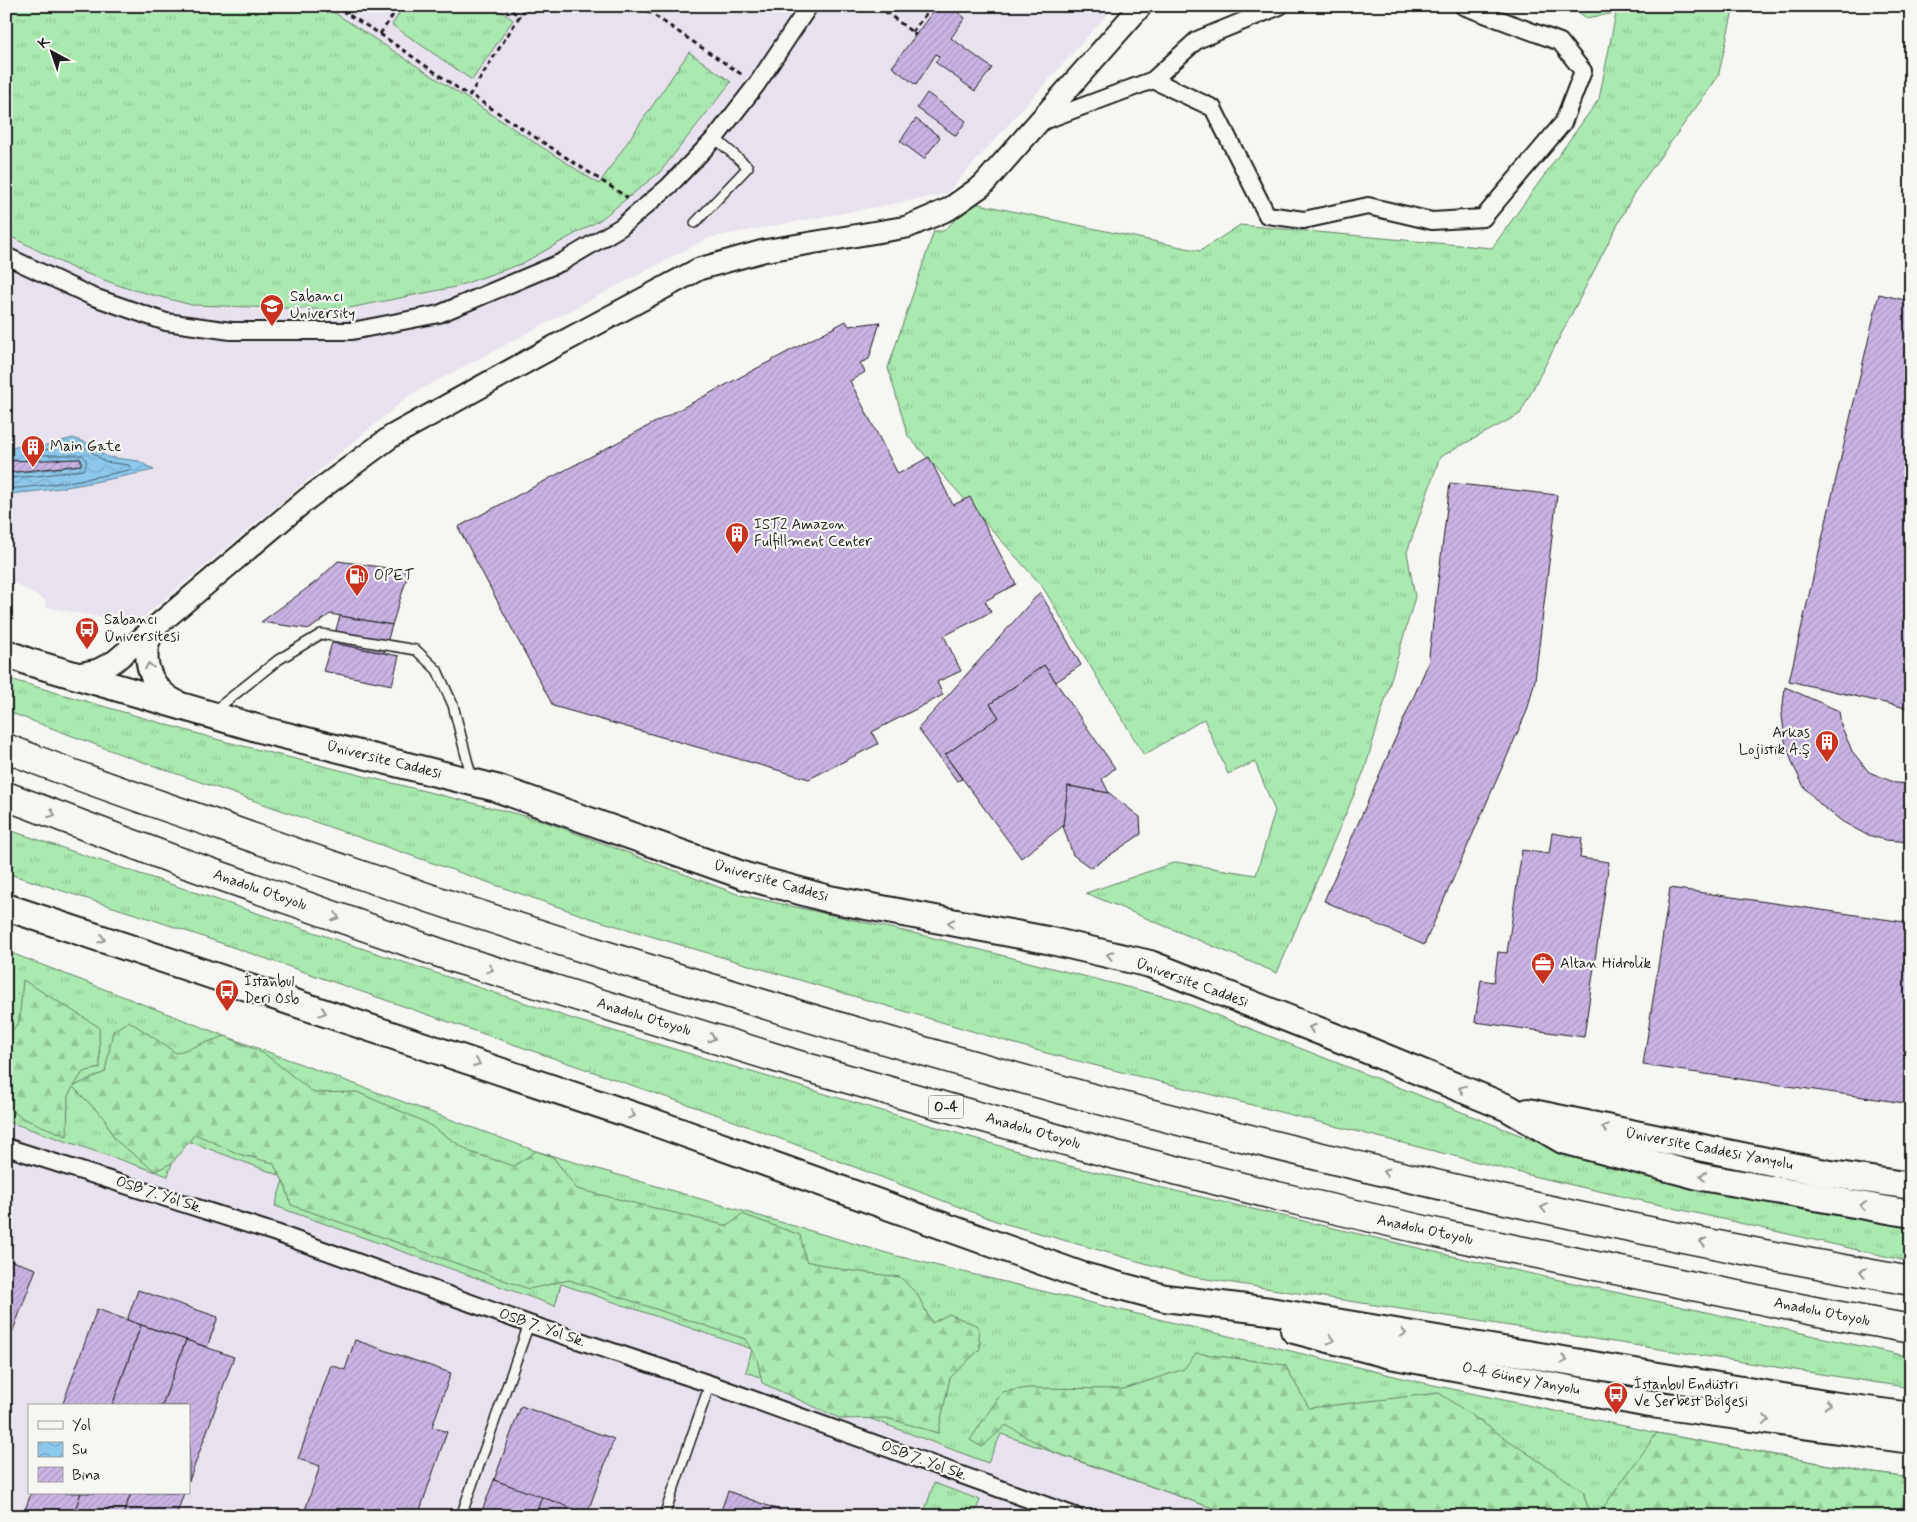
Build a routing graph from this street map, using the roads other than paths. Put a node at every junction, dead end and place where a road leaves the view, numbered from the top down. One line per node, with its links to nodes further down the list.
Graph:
1 (808, 6): 8 (street)
2 (1141, 6): 7 (street)
3 (1280, 6): 6 (street)
4 (1463, 6): 5 (street)
5 (1498, 13): 6 (street)
6 (1153, 80): 7 (street)
7 (1038, 123): 11 (street)
8 (715, 138): 9 (lane); 10 (street)
9 (695, 223)
10 (6, 256)
11 (158, 623): 14 (street); 15 (street, one-way to 11)
12 (6, 641): 13 (street)
13 (17, 658): 14 (main road, Üniversite Caddesi)
14 (73, 675): 15 (main road, Üniversite Caddesi)
15 (201, 712): 17 (main road, Üniversite Caddesi); 17 (lane)
16 (6, 748): 26 (highway, one-way to 16)
17 (473, 782): 22 (main road, Üniversite Caddesi, one-way to 17)
18 (6, 796): 29 (highway, Anadolu Otoyolu / O-4, one-way to 29)
19 (6, 907): 20 (main road)
20 (64, 926): 21 (main road); 27 (main road, one-way to 27)
21 (6, 928)
22 (1508, 1108): 24 (main road, Üniversite Caddesi Yanyolu, one-way to 22); 25 (main road, one-way to 22)
23 (6, 1147): 28 (street, OSB 7. Yol Sk.)
24 (1911, 1186)
25 (1911, 1214)
26 (1911, 1281)
27 (1165, 1298): 31 (main road, one-way to 31); 32 (main road, O-4 Güney Yanyolu, one-way to 32)
28 (529, 1324): 30 (street, OSB 7. Yol Sk.); 33 (lane)
29 (1911, 1329)
30 (710, 1384): 34 (lane); 35 (street, OSB 7. Yol Sk.)
31 (1911, 1414)
32 (1911, 1440)
33 (461, 1516)
34 (664, 1516)
35 (1076, 1516)

